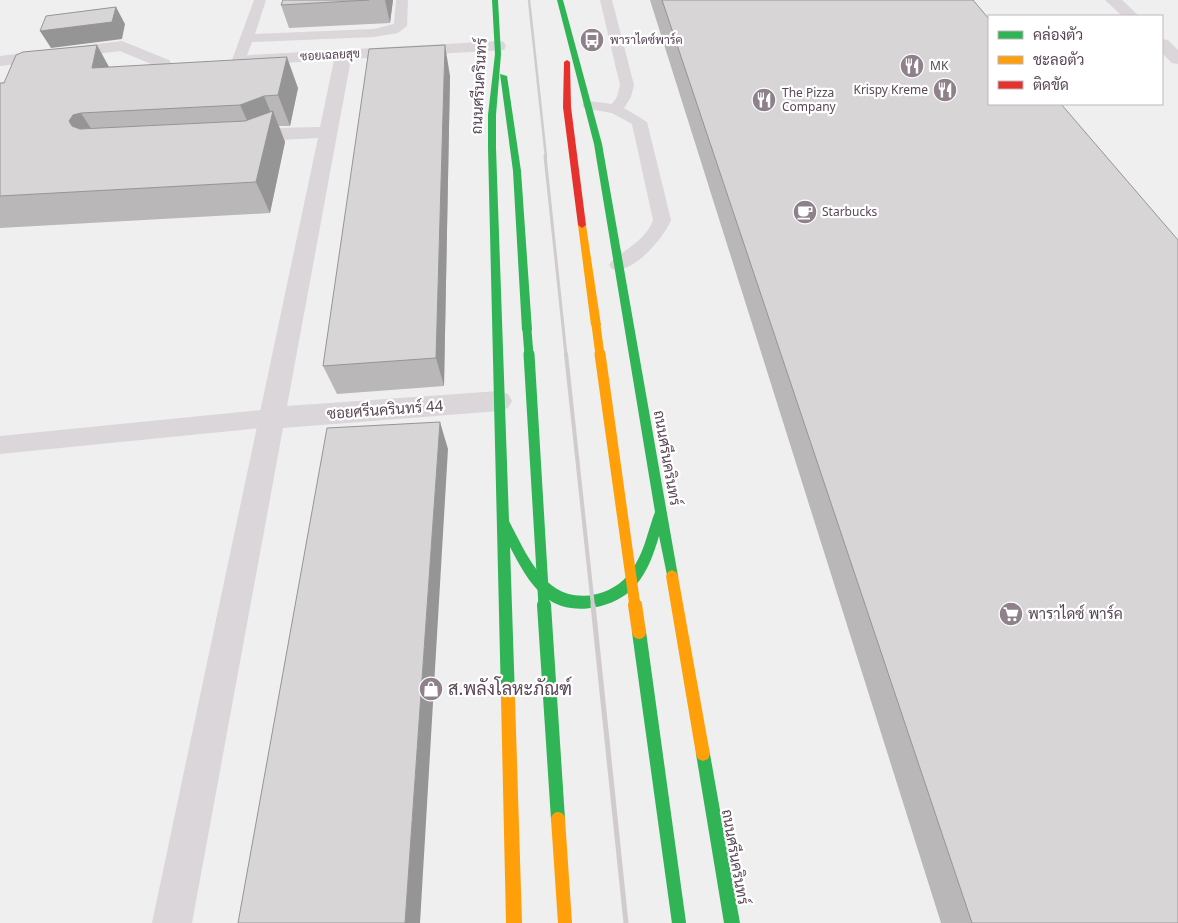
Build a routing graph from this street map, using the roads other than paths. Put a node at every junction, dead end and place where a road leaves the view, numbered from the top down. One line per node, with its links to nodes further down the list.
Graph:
1 (260, 0): 8 (lane)
2 (402, 0): 8 (lane)
3 (495, 0): 11 (main road, ถนนศรีนครินทร์)
4 (560, 0): 9 (main road, ถนนศรีนครินทร์)
5 (606, 0): 21 (lane)
6 (1114, 0): 7 (street)
7 (1130, 15)
8 (246, 38): 14 (lane)
9 (568, 41): 20 (main road, ถนนศรีนครินทร์); 33 (main road, bridge)
10 (1163, 45): 13 (street)
11 (498, 50): 12 (street, ซอยเฉลยสุข); 25 (main road, ถนนศรีนครินทร์); 32 (main road, bridge)
12 (344, 54): 14 (street, ซอยเฉลยสุข); 22 (street)
13 (1178, 59)
14 (239, 60): 16 (street, ซอยเฉลยสุข)
15 (0, 61): 18 (street)
16 (220, 61)
17 (182, 63): 18 (street)
18 (163, 64): 19 (street)
19 (125, 67)
20 (589, 105): 21 (lane); 24 (main road, ถนนศรีนครินทร์)
21 (616, 109): 24 (lane)
22 (327, 140): 23 (street); 26 (street)
23 (229, 145)
24 (618, 265): 28 (main road, ถนนศรีนครินทร์)
25 (499, 401): 26 (street, ซอยศรีนครินทร์ 44); 29 (main road, ถนนศรีนครินทร์)
26 (271, 418): 27 (lane); 30 (street)
27 (0, 444)
28 (661, 513): 29 (main road); 34 (main road, ถนนศรีนครินทร์)
29 (502, 521): 31 (main road, ถนนศรีนครินทร์)
30 (172, 923)
31 (514, 923)
32 (565, 923)
33 (679, 923)
34 (732, 923)

